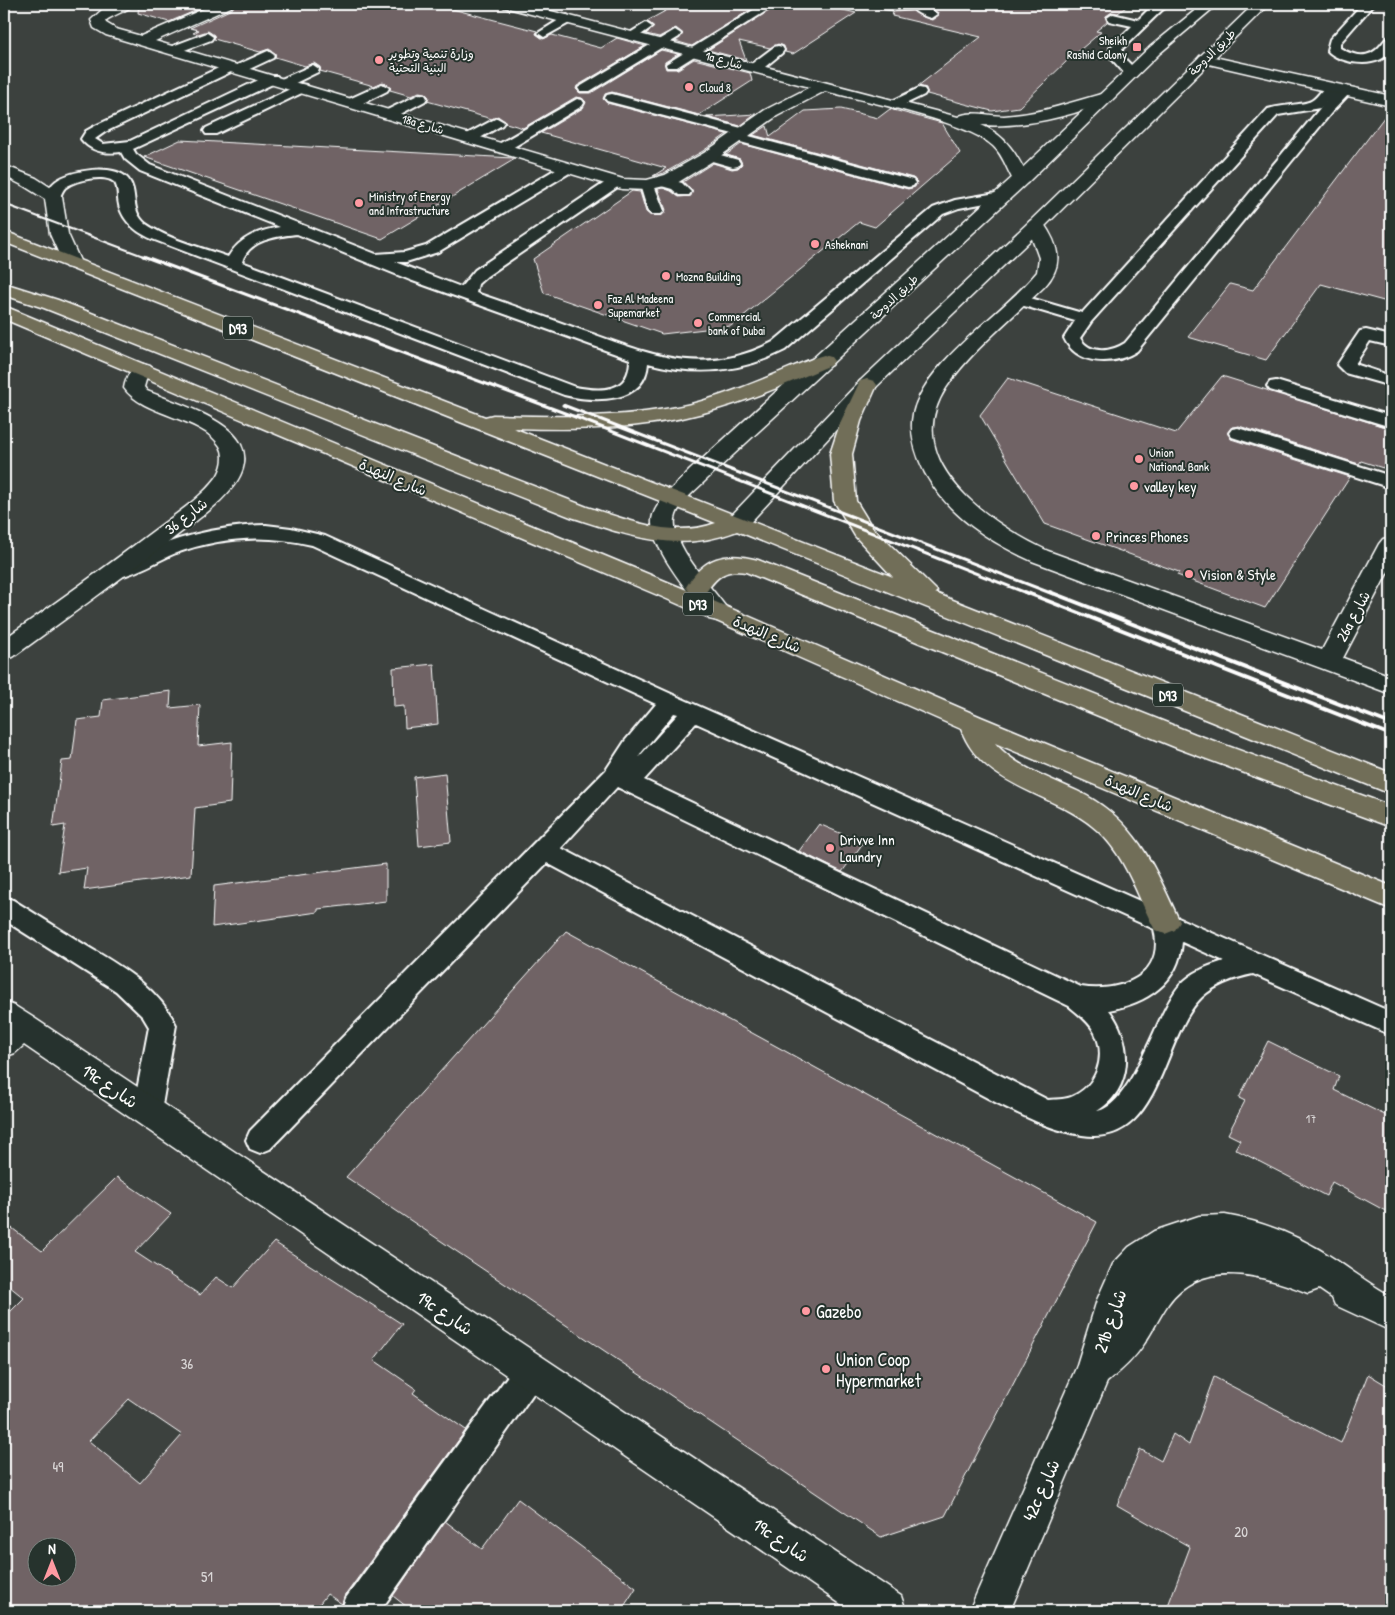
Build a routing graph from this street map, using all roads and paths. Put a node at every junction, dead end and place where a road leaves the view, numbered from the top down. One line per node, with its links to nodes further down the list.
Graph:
1 (127, 4): 22 (street, 18a شارع)
2 (226, 4): 22 (street)
3 (514, 4): 14 (street, 1a شارع)
4 (771, 4): 25 (lane)
5 (881, 4): 11 (street)
6 (1211, 4): 33 (street, طريق الدوحة)
7 (1218, 4): 27 (street)
8 (1262, 4): 27 (street, طريق الدوحة)
9 (1368, 4): 21 (lane)
10 (1138, 6): 12 (lane)
11 (924, 7)
12 (1160, 7): 15 (lane)
13 (1114, 18): 15 (lane)
14 (570, 20): 17 (lane); 19 (street, 1a شارع)
15 (1140, 24): 33 (lane)
16 (646, 27): 19 (lane)
17 (548, 34)
18 (675, 34): 23 (lane)
19 (631, 36): 23 (street, 1a شارع)
20 (208, 37): 24 (lane)
21 (1391, 40)
22 (142, 42): 24 (street, 18a شارع)
23 (660, 43): 25 (street, 1a شارع); 39 (lane)
24 (174, 50): 30 (street, 18a شارع)
25 (692, 51): 29 (lane); 32 (street, 1a شارع)
26 (783, 51): 32 (lane)
27 (1193, 52): 41 (street); 76 (street, طريق الدوحة)
28 (268, 55): 30 (lane)
29 (672, 64)
30 (235, 68): 35 (street, 18a شارع); 36 (lane)
31 (313, 68): 35 (lane)
32 (760, 69): 34 (street, 1a شارع)
33 (1131, 72): 46 (street, طريق الدوحة)
34 (795, 78): 37 (street, 1a شارع); 52 (street)
35 (278, 81): 40 (street, 18a شارع); 43 (lane)
36 (198, 84): 43 (lane); 60 (lane)
37 (823, 86): 50 (street, 1a شارع); 52 (street)
38 (382, 88): 48 (lane)
39 (585, 88)
40 (305, 89): 48 (street, 18a شارع); 56 (lane)
41 (1338, 89): 47 (street); 51 (lane)
42 (924, 93): 50 (lane)
43 (235, 97): 60 (lane)
44 (420, 98): 53 (lane)
45 (612, 98): 59 (lane)
46 (1105, 98): 54 (street, 1a شارع); 65 (street, طريق الدوحة)
47 (1391, 101)
48 (352, 103): 53 (street, 18a شارع)
49 (576, 103): 61 (lane)
50 (900, 106): 54 (street, 1a شارع)
51 (1319, 108): 88 (lane); 88 (lane)
52 (771, 113): 59 (street)
53 (390, 114): 58 (street, 18a شارع)
54 (939, 116): 65 (street, 1a شارع)
55 (497, 122): 58 (lane)
56 (215, 132)
57 (772, 136): 59 (lane)
58 (470, 138): 61 (street, 18a شارع)
59 (728, 142): 62 (lane); 67 (lane); 68 (street)
60 (125, 147): 77 (lane)
61 (502, 148): 63 (street, 18a شارع)
62 (736, 161)
63 (566, 169): 66 (street, 18a شارع); 69 (lane)
64 (6, 171): 72 (street)
65 (1021, 179): 71 (street, طريق الدوحة)
66 (614, 183): 68 (street, 18a شارع); 73 (lane)
67 (908, 183)
68 (647, 184): 70 (lane); 74 (lane); 75 (lane)
69 (534, 190): 73 (lane); 79 (lane)
70 (684, 192)
71 (1002, 196): 90 (lane); 91 (street, طريق الدوحة)
72 (53, 197): 80 (street); 81 (lane)
73 (583, 203): 82 (lane)
74 (637, 203)
75 (656, 211)
76 (1036, 225): 86 (street); 94 (street, طريق الدوحة)
77 (298, 228): 79 (lane); 81 (lane)
78 (4, 236): 80 (main road, D93)
79 (374, 259): 83 (lane)
80 (72, 262): 96 (main road, D93)
81 (233, 266): 90 (lane)
82 (481, 273): 83 (lane); 85 (lane)
83 (428, 282): 85 (lane)
84 (4, 289): 102 (main road)
85 (468, 296): 90 (lane)
86 (1020, 300): 88 (lane); 109 (street)
87 (4, 312): 92 (main road, شارع النهدة / D93)
88 (1085, 319)
89 (1391, 341): 93 (lane)
90 (639, 356)
91 (824, 362): 96 (main road); 100 (street, طريق الدوحة)
92 (143, 370): 104 (street, شارع 36); 107 (main road, شارع النهدة / D93)
93 (1391, 381)
94 (867, 385): 101 (street, طريق الدوحة); 106 (main road)
95 (1391, 414): 97 (lane)
96 (472, 421): 100 (main road, D93)
97 (1391, 422)
98 (1391, 476): 99 (lane)
99 (1391, 482)
100 (675, 499): 101 (main road, D93); 102 (street, طريق الدوحة)
101 (737, 523): 102 (main road); 106 (main road, D93)
102 (665, 536): 105 (street)
103 (1391, 544): 109 (street, 26a شارع)
104 (108, 578): 108 (street, شارع 36); 111 (lane)
105 (698, 587): 107 (street); 116 (main road)
106 (944, 607): 115 (main road, D93)
107 (718, 613): 113 (main road, شارع النهدة / D93)
108 (4, 650)
109 (1329, 661): 110 (street)
110 (1391, 685)
111 (670, 702): 112 (lane); 114 (lane)
112 (693, 712): 114 (lane); 120 (lane)
113 (972, 723): 118 (main road, شارع النهدة / D93); 120 (main road)
114 (622, 779): 117 (lane); 122 (lane)
115 (1391, 784)
116 (1391, 817)
117 (544, 850): 126 (lane); 127 (lane)
118 (1391, 898)
119 (4, 907): 125 (lane)
120 (1165, 922): 121 (lane); 122 (lane)
121 (1255, 963): 123 (lane); 126 (lane)
122 (1078, 998): 126 (lane)
123 (1391, 1024)
124 (10, 1029): 125 (street, 19c شارع)
125 (147, 1111): 129 (street, 19c شارع)
126 (1044, 1112)
127 (260, 1140)
128 (1378, 1307): 130 (street, 21b شارع)
129 (530, 1370): 131 (lane); 132 (street, 19c شارع)
130 (1094, 1370): 133 (street, 42c شارع)
131 (358, 1611)
132 (886, 1611)
133 (988, 1611)

